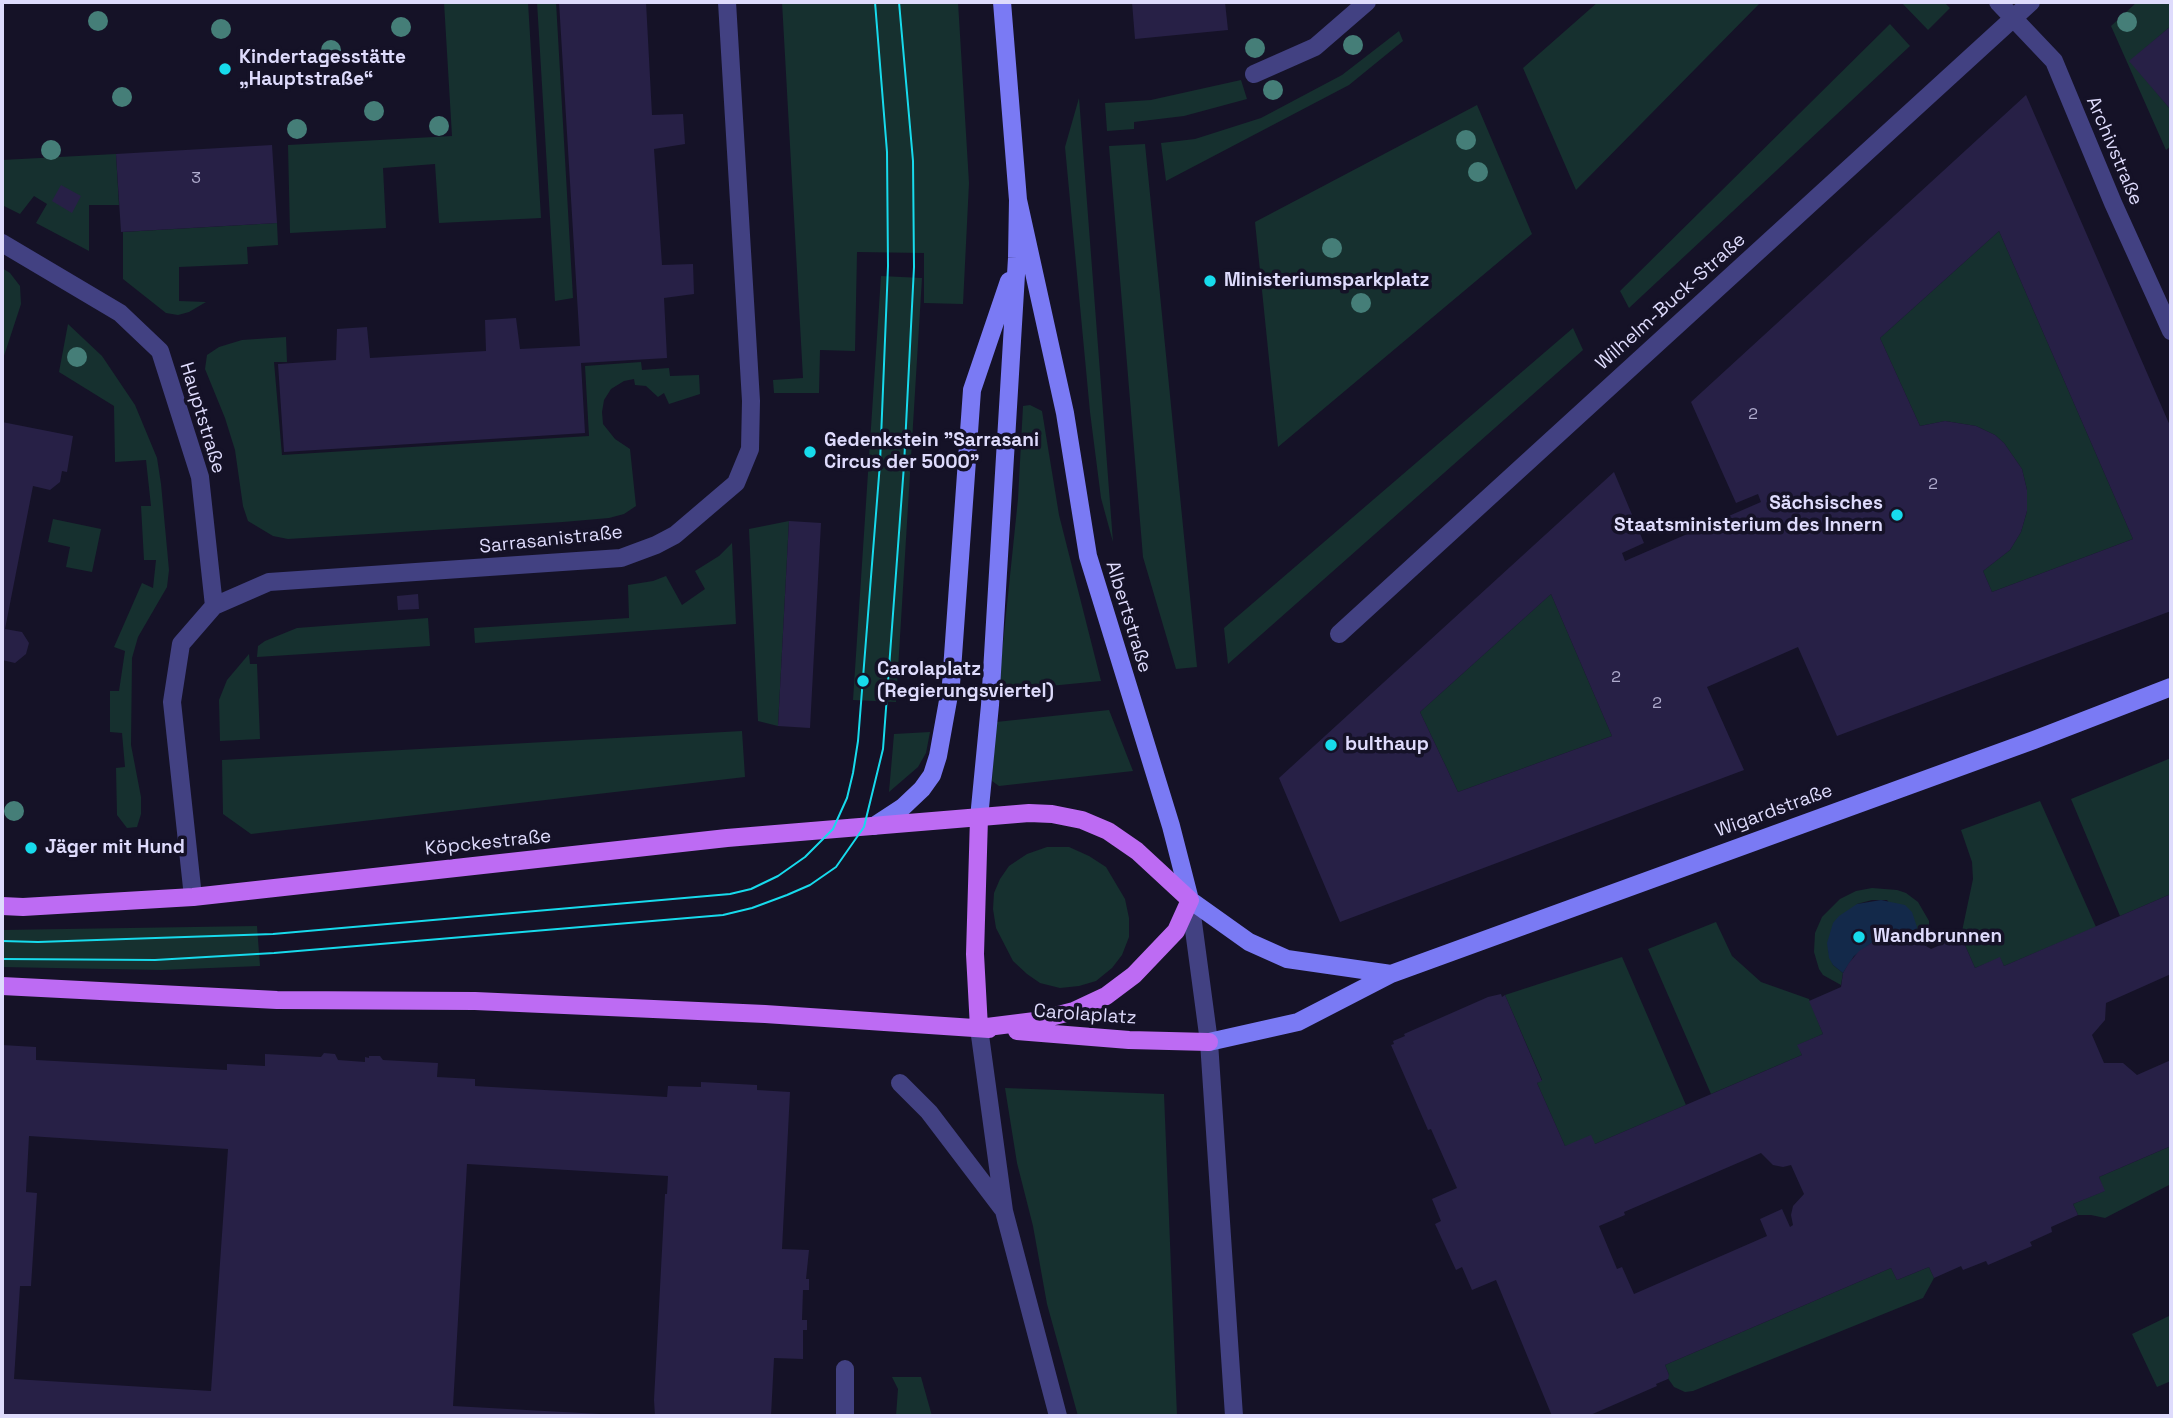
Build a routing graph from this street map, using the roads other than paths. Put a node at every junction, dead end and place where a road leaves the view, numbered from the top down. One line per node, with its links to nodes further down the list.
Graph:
1 (727, 2): 12 (street, Sarrasanistraße)
2 (1002, 2): 8 (main road, Albertstraße)
3 (1367, 2): 7 (street)
4 (1998, 2): 6 (street, Archivstraße)
5 (2031, 2): 6 (street, Wilhelm-Buck-Straße)
6 (2013, 18): 11 (street, Archivstraße); 13 (street, Wilhelm-Buck-Straße)
7 (1254, 74)
8 (1018, 200): 10 (main road, Albertstraße); 18 (main road, Albertstraße)
9 (2, 243): 12 (street, Hauptstraße)
10 (1017, 258): 15 (main road, Albertstraße); 16 (main road, Albertstraße)
11 (2171, 331)
12 (214, 606): 17 (street, Sarrasanistraße)
13 (1339, 634)
14 (2171, 687): 20 (main road, Wigardstraße)
15 (979, 818): 16 (main road, Köpckestraße); 18 (main road); 22 (main road, Albertstraße)
16 (874, 826): 17 (main road, Köpckestraße)
17 (193, 897): 19 (main road, Köpckestraße)
18 (1190, 900): 20 (main road, Wigardstraße); 22 (main road); 23 (street, Albertstraße)
19 (2, 906)
20 (1391, 974): 23 (main road, Wigardstraße)
21 (2, 986): 22 (main road)
22 (979, 1028): 23 (main road, Carolaplatz); 25 (street)
23 (1209, 1042): 29 (street)
24 (900, 1083): 25 (street)
25 (1004, 1211): 28 (street)
26 (845, 1369): 27 (street)
27 (845, 1416)
28 (1058, 1416)
29 (1234, 1416)

